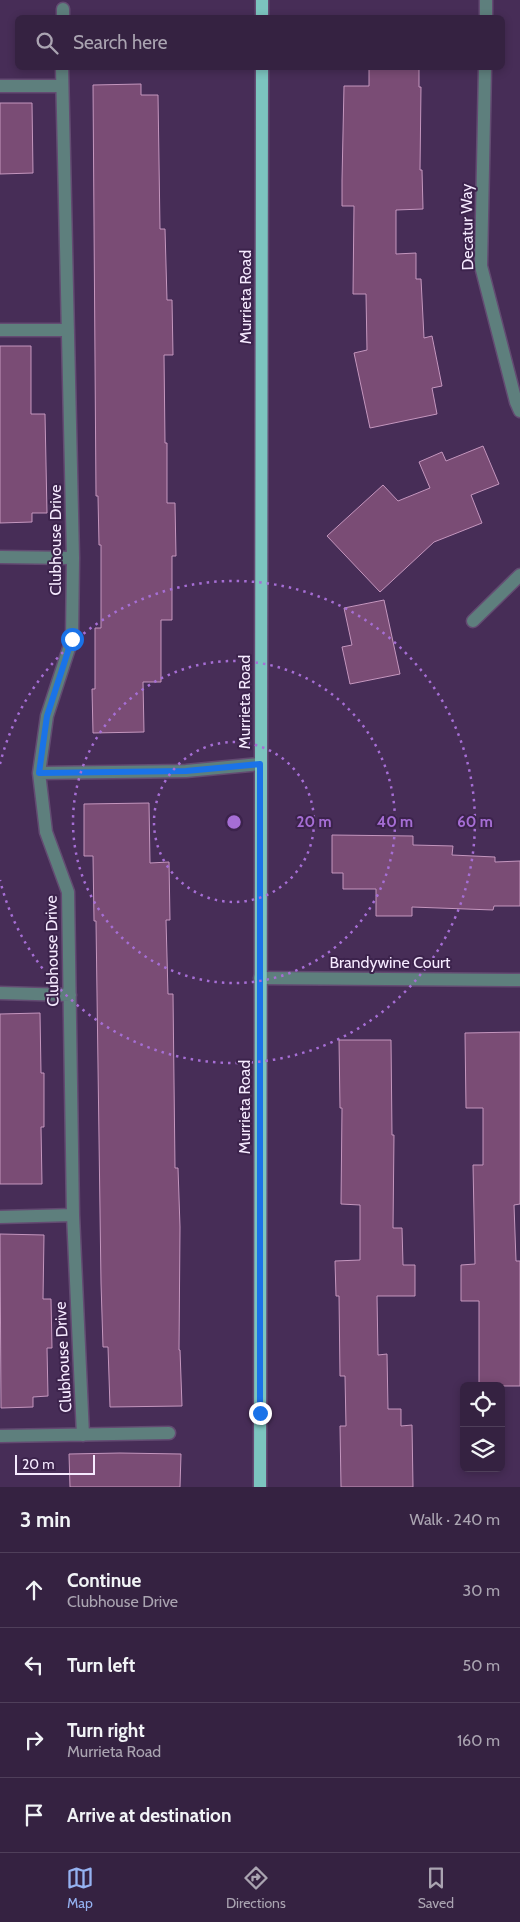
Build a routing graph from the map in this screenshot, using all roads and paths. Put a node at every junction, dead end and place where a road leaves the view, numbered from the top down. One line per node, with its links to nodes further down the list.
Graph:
1 (262, 0): 3 (main road)
2 (486, 0): 4 (street)
3 (262, 15)
4 (486, 15)
5 (62, 70): 9 (street, Clubhouse Drive)
6 (262, 70): 17 (main road, Murrieta Road)
7 (485, 70): 12 (street, Decatur Way)
8 (0, 86): 9 (street)
9 (62, 86): 11 (street, Clubhouse Drive)
10 (0, 330): 11 (street)
11 (68, 330): 14 (street, Clubhouse Drive)
12 (520, 411)
13 (0, 557): 14 (street)
14 (72, 558): 18 (street, Clubhouse Drive)
15 (520, 575): 16 (street)
16 (473, 621)
17 (260, 764): 18 (street); 19 (main road, Murrieta Road)
18 (39, 773): 22 (street, Clubhouse Drive)
19 (260, 978): 20 (street, Brandywine Court); 28 (main road, Murrieta Road)
20 (520, 980)
21 (0, 993): 22 (street)
22 (70, 995): 23 (street, Clubhouse Drive)
23 (73, 1215): 24 (street); 26 (street, Clubhouse Drive)
24 (0, 1217)
25 (169, 1433): 26 (street)
26 (83, 1435): 27 (street)
27 (0, 1436)
28 (260, 1487)

